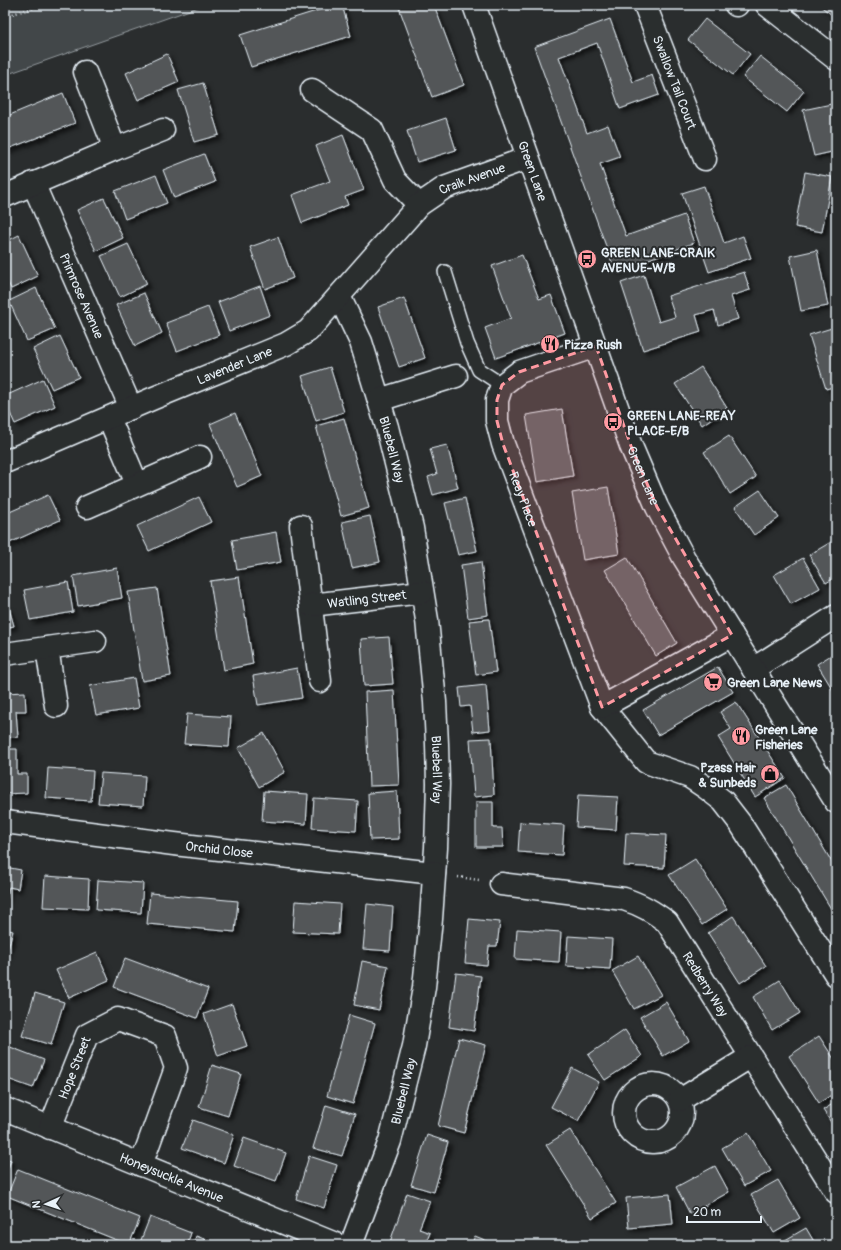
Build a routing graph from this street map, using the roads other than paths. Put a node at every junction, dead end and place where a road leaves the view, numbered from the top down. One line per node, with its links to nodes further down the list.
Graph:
1 (474, 5): 9 (street, Green Lane)
2 (646, 5): 10 (street, Swallow Tail Court)
3 (767, 5): 4 (street)
4 (836, 59)
5 (85, 72): 8 (street)
6 (312, 90): 13 (street)
7 (163, 130): 8 (street)
8 (115, 149): 11 (street)
9 (528, 158): 13 (street, Craik Avenue); 16 (street, Green Lane)
10 (705, 159)
11 (33, 184): 12 (street); 20 (street, Primrose Avenue)
12 (5, 196)
13 (419, 205): 15 (street, Lavender Lane)
14 (445, 272): 18 (lane)
15 (339, 296): 19 (street, Bluebell Way); 20 (street, Lavender Lane)
16 (596, 346): 18 (street); 30 (street, Green Lane)
17 (456, 376): 19 (street)
18 (502, 385): 37 (street, Reay Place)
19 (379, 400): 27 (street, Bluebell Way)
20 (131, 408): 21 (street, Lavender Lane)
21 (108, 418): 23 (street, Lavender Lane); 24 (street)
22 (200, 457): 24 (street)
23 (5, 462)
24 (137, 484): 25 (street)
25 (87, 507)
26 (301, 526): 28 (street)
27 (422, 592): 28 (street, Watling Street); 40 (street, Bluebell Way)
28 (311, 605): 35 (street)
29 (836, 616): 34 (street)
30 (732, 635): 34 (street, Green Lane); 37 (street)
31 (95, 641): 32 (street)
32 (47, 648): 33 (street); 36 (street)
33 (5, 654)
34 (753, 669): 38 (street, Green Lane)
35 (320, 681)
36 (56, 706)
37 (602, 707): 42 (street, Reay Place)
38 (836, 802)
39 (5, 822): 40 (street, Orchid Close)
40 (434, 873): 50 (street, Bluebell Way)
41 (501, 884): 43 (street, Redberry Way)
42 (836, 974)
43 (750, 1056): 44 (street); 48 (street, Redberry Way)
44 (680, 1100)
45 (5, 1109): 46 (street, Honeysuckle Avenue)
46 (50, 1128): 47 (street, Honeysuckle Avenue); 47 (street, Hope Street)
47 (141, 1164): 49 (street, Honeysuckle Avenue)
48 (836, 1192)
49 (338, 1245)
50 (350, 1245)

